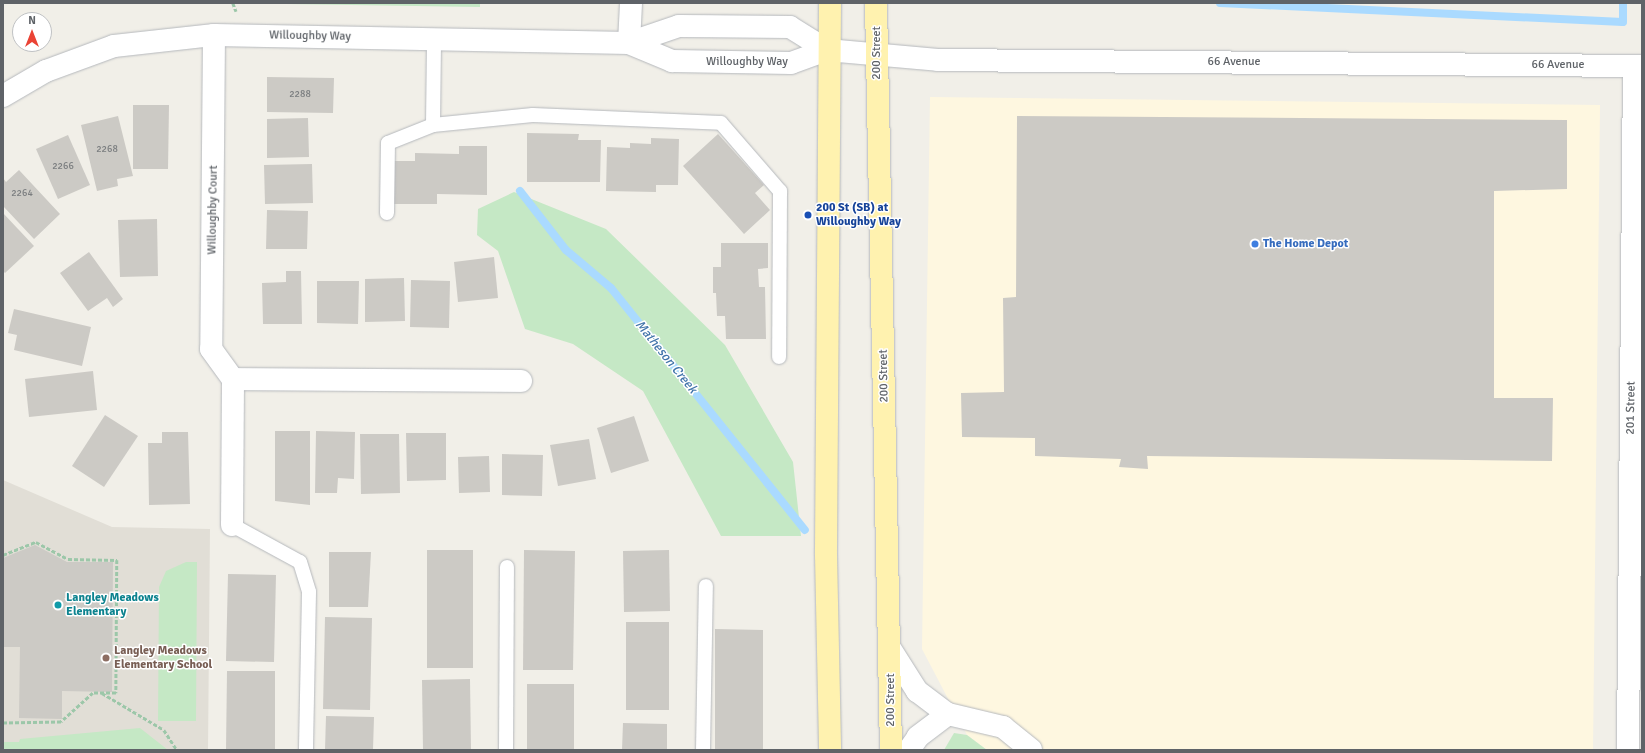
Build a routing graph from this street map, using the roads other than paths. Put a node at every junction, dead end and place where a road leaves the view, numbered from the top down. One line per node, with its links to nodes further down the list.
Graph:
1 (630, 3): 6 (street)
2 (830, 3): 7 (main road)
3 (876, 3): 8 (main road, 200 Street)
4 (214, 35): 5 (street, Willoughby Way); 10 (street, Willoughby Way); 15 (street, Willoughby Court)
5 (434, 38): 6 (street, Willoughby Way); 11 (lane)
6 (630, 43): 7 (street, Willoughby Way); 7 (street, Willoughby Way)
7 (827, 50): 8 (street, 66 Avenue); 25 (main road)
8 (877, 54): 9 (street, 66 Avenue); 20 (main road, 200 Street)
9 (1638, 66): 12 (street, 201 Street)
10 (3, 96)
11 (433, 125): 13 (lane); 14 (lane)
12 (1638, 138): 29 (street, 201 Street)
13 (387, 213)
14 (779, 357)
15 (233, 379): 16 (street); 17 (street)
16 (520, 381)
17 (232, 525): 22 (lane)
18 (507, 567): 23 (lane)
19 (706, 586): 24 (lane)
20 (891, 650): 21 (street); 26 (main road, 200 Street)
21 (948, 714): 27 (street); 28 (street)
22 (306, 750)
23 (506, 750)
24 (703, 750)
25 (830, 750)
26 (891, 750)
27 (909, 750)
28 (1031, 750)
29 (1628, 750)

